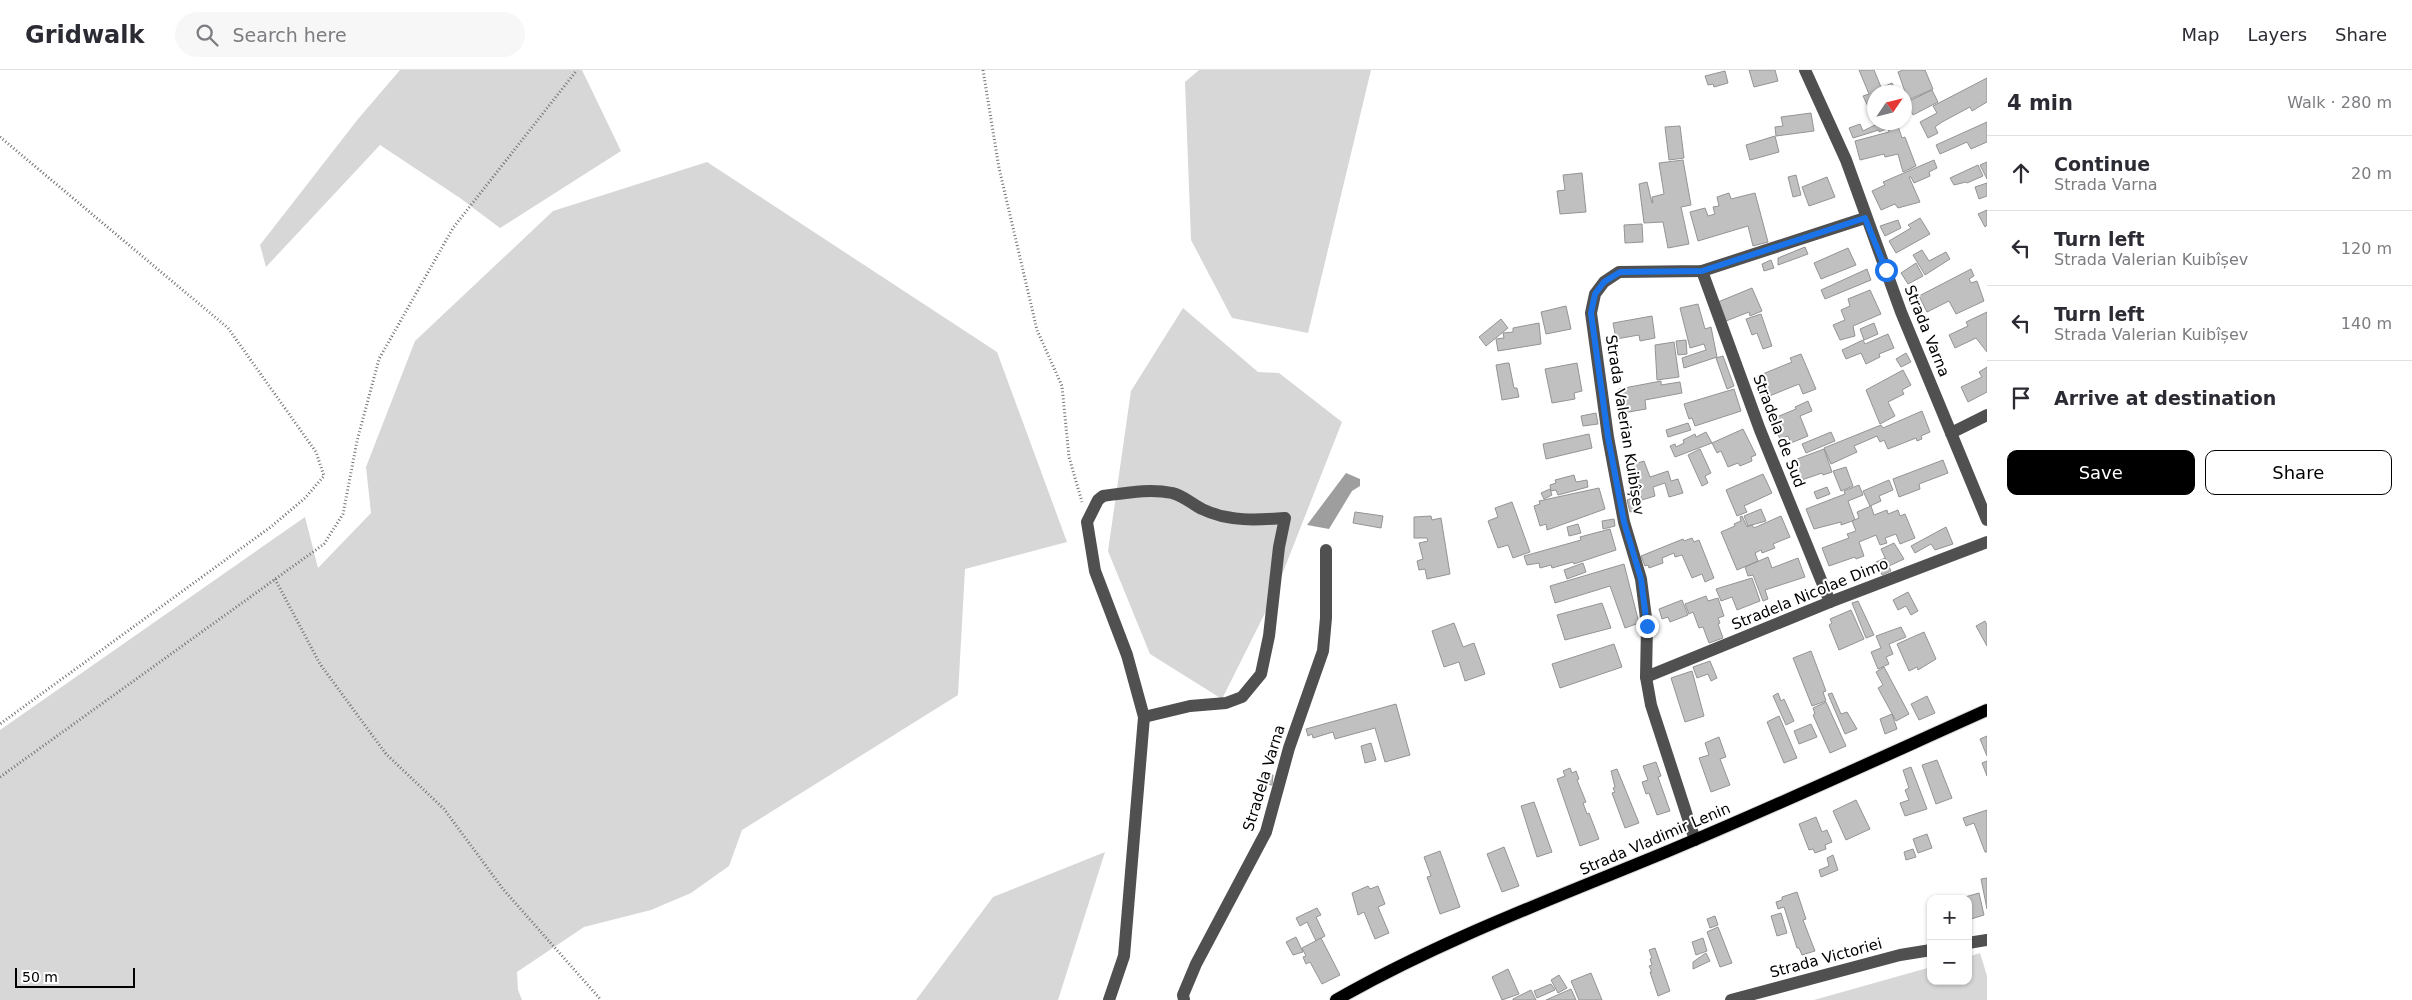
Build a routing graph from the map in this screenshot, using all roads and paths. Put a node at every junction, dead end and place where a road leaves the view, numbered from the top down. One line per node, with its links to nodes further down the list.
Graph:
1 (577, 70): 13 (path)
2 (983, 70): 10 (path)
3 (1807, 71): 5 (street, Strada Varna)
4 (0, 137): 18 (path)
5 (1865, 218): 6 (street, Strada Valerian Kuibîșev); 8 (street, Strada Varna)
6 (1702, 271): 14 (street, Stradela de Sud); 15 (street, Strada Valerian Kuibîșev)
7 (1987, 415): 8 (street)
8 (1951, 433): 9 (street, Strada Varna)
9 (1987, 520)
10 (1087, 522): 17 (street); 17 (street)
11 (1987, 542): 14 (street, Stradela Nicolae Dimo)
12 (1326, 550): 26 (street, Stradela Varna)
13 (276, 579): 19 (path); 24 (path)
14 (1830, 602): 15 (street, Stradela Nicolae Dimo)
15 (1646, 677): 20 (street, Strada Valerian Kuibîșev)
16 (1987, 710): 20 (main road, Strada Vladimir Lenin)
17 (1144, 717): 25 (street)
18 (0, 724)
19 (0, 777)
20 (1695, 840): 27 (main road, Strada Vladimir Lenin)
21 (1987, 940): 22 (street)
22 (1972, 942)
23 (1927, 951): 28 (street, Strada Victoriei)
24 (601, 1000)
25 (1109, 1000)
26 (1184, 1000)
27 (1336, 1000)
28 (1731, 1000)

